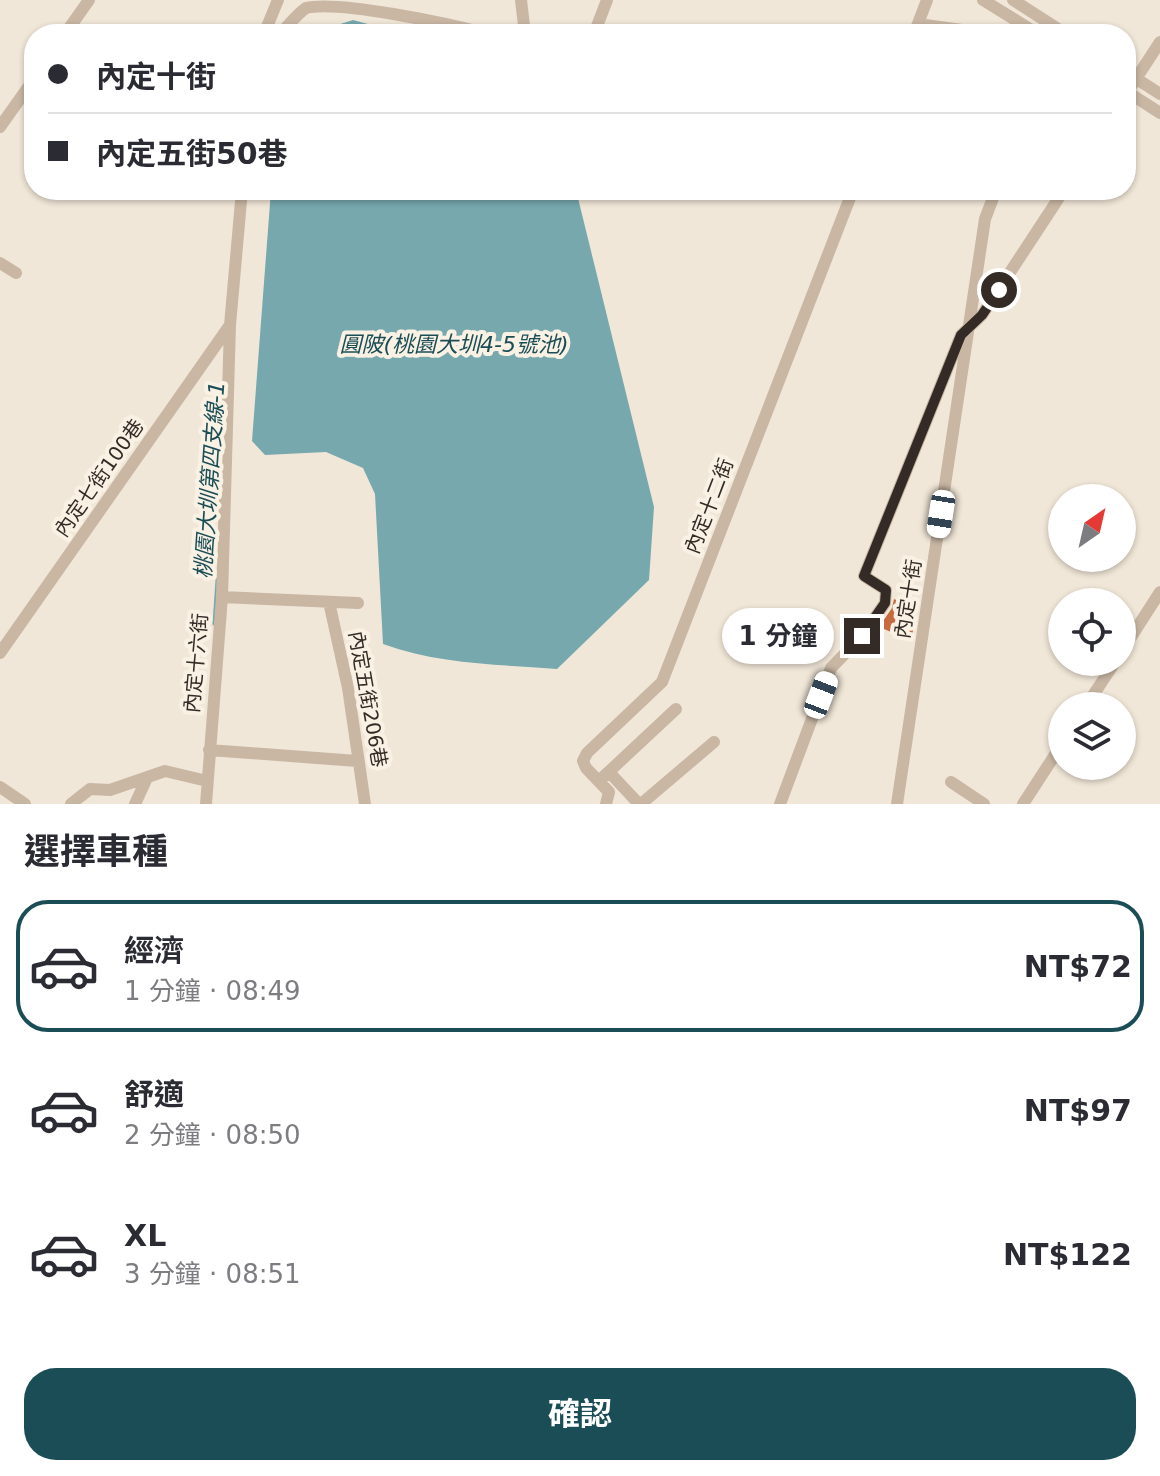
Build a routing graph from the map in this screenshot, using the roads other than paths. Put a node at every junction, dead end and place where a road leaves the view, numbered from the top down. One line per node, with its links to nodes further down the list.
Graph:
1 (89, 0): 9 (street)
2 (278, 0): 10 (street)
3 (521, 0): 13 (street)
4 (607, 0): 14 (street)
5 (927, 0): 15 (street)
6 (983, 0): 8 (street)
7 (1013, 0): 16 (street)
8 (1020, 23)
9 (72, 24)
10 (268, 24)
11 (290, 24): 12 (street)
12 (449, 24)
13 (524, 24)
14 (598, 24)
15 (918, 24)
16 (1050, 24)
17 (1160, 42): 18 (street)
18 (1136, 69)
19 (1136, 78): 21 (street)
20 (24, 93): 24 (street)
21 (1160, 94)
22 (1136, 98): 23 (street)
23 (1160, 113)
24 (0, 127)
25 (241, 200): 31 (street, 內定十六街)
26 (849, 200): 44 (street, 內定十二街)
27 (992, 200): 32 (street)
28 (1057, 200): 32 (street, 內定十街)
29 (0, 263): 30 (street)
30 (16, 273)
31 (230, 325): 34 (street, 內定十六街); 38 (street, 內定七街100巷)
32 (969, 329): 56 (street); 57 (street, 內定十街)
33 (1160, 592): 37 (street)
34 (222, 597): 35 (street); 41 (street, 內定十六街)
35 (329, 602): 36 (street); 42 (street, 內定五街206巷)
36 (358, 603)
37 (1136, 629)
38 (0, 653)
39 (676, 709): 44 (street)
40 (714, 742): 55 (street)
41 (209, 750): 42 (street); 46 (street, 內定十六街)
42 (357, 761): 53 (street, 內定五街206巷)
43 (1048, 766): 59 (street)
44 (604, 776): 54 (street, 內定十二街); 55 (street)
45 (147, 778): 46 (street); 50 (street); 51 (street)
46 (207, 781): 52 (street, 內定十六街)
47 (951, 782): 58 (street)
48 (0, 787): 49 (street)
49 (25, 804)
50 (71, 804)
51 (135, 804)
52 (206, 804)
53 (365, 804)
54 (606, 804)
55 (640, 804)
56 (778, 804)
57 (897, 804)
58 (984, 804)
59 (1023, 804)

